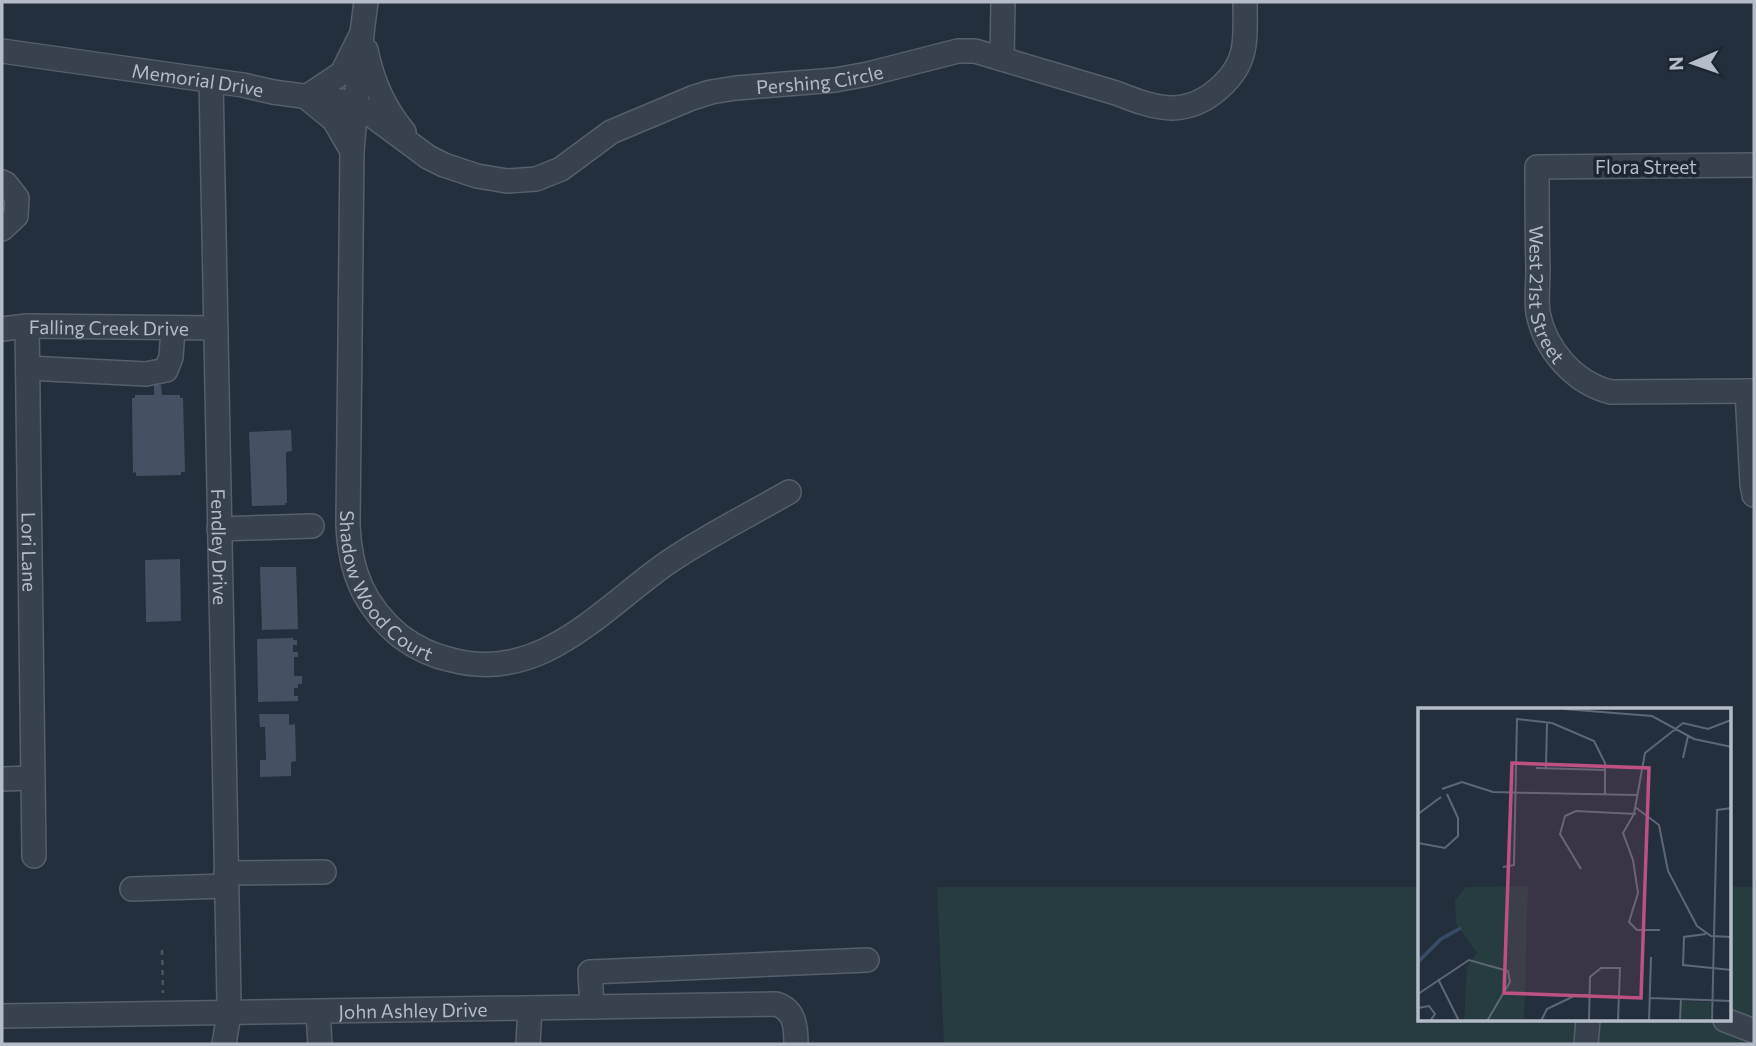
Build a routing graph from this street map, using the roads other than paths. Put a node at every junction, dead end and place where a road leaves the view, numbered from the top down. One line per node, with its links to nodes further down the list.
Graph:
1 (366, 2): 4 (street)
2 (1003, 2): 6 (street)
3 (1245, 2): 6 (street, Pershing Circle)
4 (362, 33): 8 (street); 9 (street); 10 (street)
5 (2, 51): 7 (street, Memorial Drive)
6 (1002, 60): 10 (street, Pershing Circle)
7 (211, 81): 8 (street, Memorial Drive); 18 (street, Fendley Drive)
8 (306, 97): 9 (street, Pershing Circle); 11 (street)
9 (355, 103): 10 (street, Pershing Circle); 11 (street, Shadow Wood Court)
10 (418, 150)
11 (352, 151): 22 (street, Shadow Wood Court)
12 (1754, 165): 13 (street, Flora Street)
13 (1537, 167): 21 (street, West 21st Street)
14 (2, 182): 15 (street)
15 (2, 229)
16 (27, 326): 17 (street, Falling Creek Drive); 19 (street, Falling Creek Drive); 20 (street, Lori Lane)
17 (173, 328): 18 (street, Falling Creek Drive); 20 (street)
18 (216, 328): 25 (street, Fendley Drive)
19 (2, 329)
20 (27, 368): 26 (street, Lori Lane)
21 (1751, 391): 23 (street)
22 (789, 492)
23 (1754, 495)
24 (312, 526): 25 (street)
25 (219, 529): 30 (street, Fendley Drive)
26 (33, 778): 27 (street); 28 (street, Lori Lane)
27 (2, 779)
28 (34, 856)
29 (324, 872): 30 (street)
30 (226, 880): 31 (street); 38 (street, Fendley Drive)
31 (132, 888)
32 (867, 960): 33 (street)
33 (717, 966): 34 (street); 35 (street)
34 (719, 1005): 35 (street, John Ashley Drive); 46 (street, John Ashley Drive)
35 (592, 1007): 36 (street, John Ashley Drive)
36 (530, 1008): 37 (street, John Ashley Drive); 45 (street)
37 (318, 1012): 38 (street, John Ashley Drive); 44 (street)
38 (229, 1013): 39 (street, John Ashley Drive); 43 (street, Fendley Drive)
39 (2, 1017)
40 (1588, 1021): 47 (street)
41 (1728, 1021): 42 (street)
42 (1754, 1031)
43 (224, 1044)
44 (320, 1044)
45 (528, 1044)
46 (796, 1044)
47 (1586, 1044)

